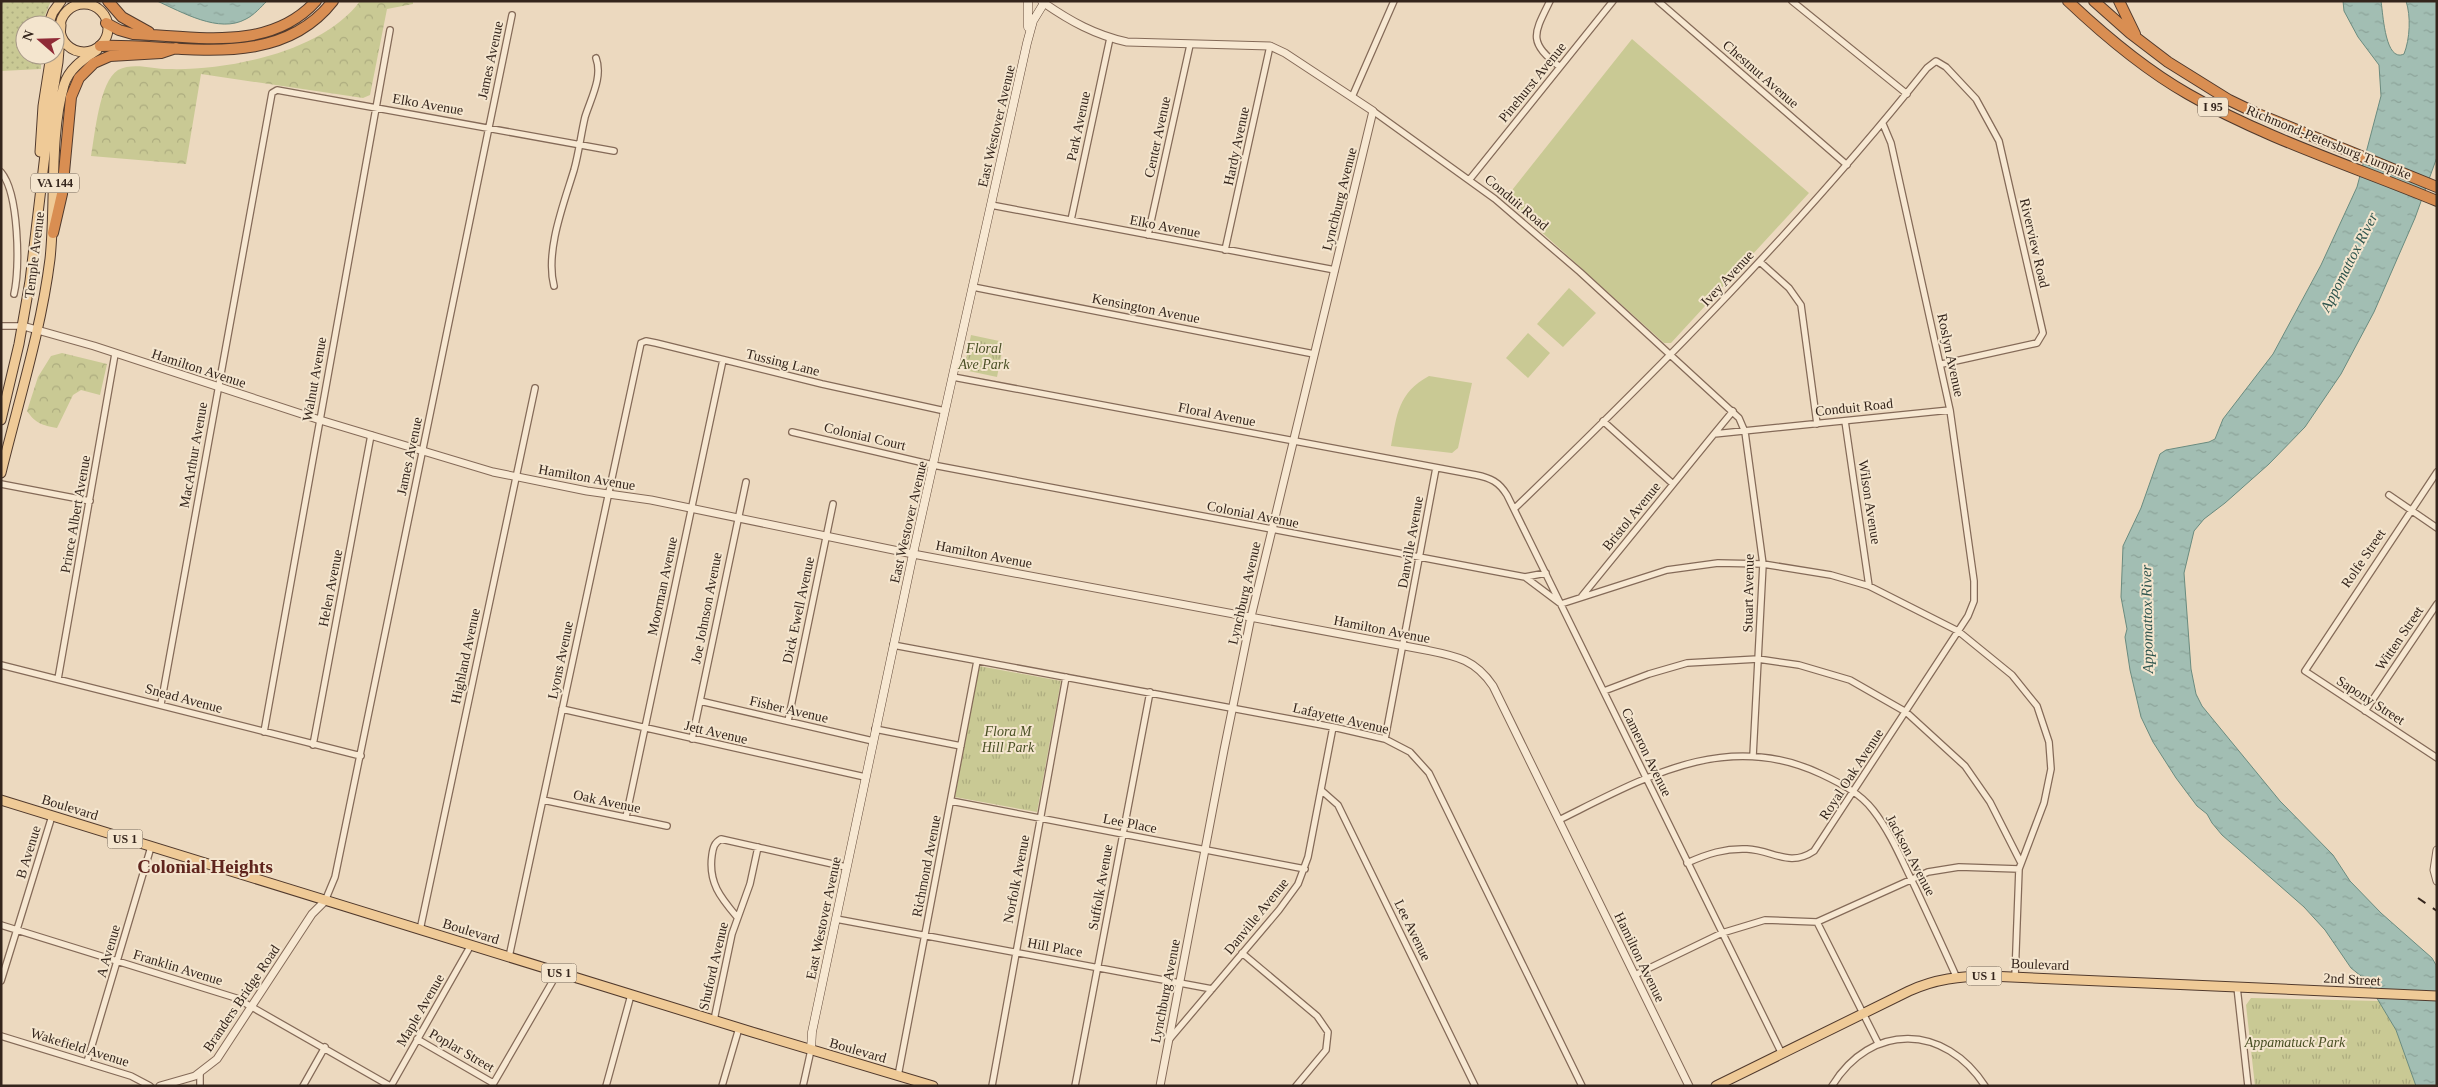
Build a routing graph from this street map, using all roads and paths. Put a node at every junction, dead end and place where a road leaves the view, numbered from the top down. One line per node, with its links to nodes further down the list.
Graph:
1 (60, 1): 19 (main road)
2 (76, 1): 18 (main road, VA 144)
3 (99, 1): 22 (main road)
4 (108, 1): 24 (highway)
5 (316, 1): 24 (highway)
6 (328, 1): 28 (highway)
7 (333, 1): 28 (highway)
8 (1028, 1): 29 (main road)
9 (1394, 1): 41 (street)
10 (1550, 1): 38 (street)
11 (1613, 1): 38 (street, Pinehurst Avenue)
12 (1658, 1): 48 (street, Chestnut Avenue)
13 (1792, 1): 40 (street)
14 (2068, 1): 52 (highway, Richmond-Petersburg Turnpike / I 95)
15 (2094, 1): 26 (highway, Richmond-Petersburg Turnpike / I 95)
16 (2119, 1): 26 (highway)
17 (1043, 2): 25 (street, Conduit Road); 29 (main road, East Westover Avenue)
18 (70, 9): 20 (main road, VA 144); 22 (main road)
19 (52, 15)
20 (65, 15)
21 (512, 15): 45 (street, James Avenue)
22 (105, 19): 24 (highway); 32 (main road)
23 (390, 30): 42 (street, Walnut Avenue)
24 (152, 34)
25 (1110, 38): 30 (street, Conduit Road); 54 (street, Park Avenue)
26 (2137, 40): 51 (highway, Richmond-Petersburg Turnpike / I 95)
27 (65, 41): 32 (main road)
28 (277, 41): 33 (highway)
29 (1027, 44): 53 (main road, East Westover Avenue)
30 (1190, 44): 31 (street, Conduit Road); 57 (street, Center Avenue)
31 (1270, 46): 41 (street, Conduit Road); 58 (street, Hardy Avenue)
32 (99, 48): 33 (highway); 56 (main road, Temple Avenue / VA 144)
33 (176, 48): 56 (highway)
34 (596, 58): 46 (street)
35 (50, 65): 55 (main road)
36 (58, 65): 55 (main road, Temple Avenue / VA 144)
37 (1946, 67): 40 (street, Ivey Avenue); 71 (street, Riverview Road)
38 (1560, 68): 50 (street, Pinehurst Avenue)
39 (272, 93): 42 (street, Elko Avenue); 74 (street, MacArthur Avenue)
40 (1907, 94): 44 (street, Ivey Avenue)
41 (1352, 97): 43 (street, Conduit Road)
42 (376, 107): 45 (street, Elko Avenue); 80 (street, Walnut Avenue)
43 (1374, 111): 50 (street, Conduit Road); 60 (street, Lynchburg Avenue)
44 (1883, 124): 48 (street, Ivey Avenue); 71 (street, Roslyn Avenue)
45 (489, 128): 46 (street, Elko Avenue); 89 (street, James Avenue)
46 (580, 144): 47 (street, Elko Avenue); 61 (street)
47 (614, 151)
48 (1847, 165): 59 (street, Ivey Avenue)
49 (1, 172): 63 (street)
50 (1470, 179): 69 (street, Conduit Road)
51 (2437, 187)
52 (2437, 200)
53 (991, 205): 54 (street, Elko Avenue); 62 (main road, East Westover Avenue)
54 (1071, 220): 57 (street, Elko Avenue)
55 (37, 225): 65 (main road, Temple Avenue / VA 144)
56 (52, 233): 66 (main road, Temple Avenue / VA 144)
57 (1148, 235): 58 (street, Elko Avenue)
58 (1225, 250): 60 (street, Elko Avenue)
59 (1760, 262): 69 (street, Ivey Avenue); 83 (street)
60 (1335, 270): 68 (street, Lynchburg Avenue)
61 (554, 286)
62 (973, 287): 68 (street, Kensington Avenue); 73 (main road, East Westover Avenue)
63 (14, 294)
64 (1, 326): 65 (street)
65 (23, 326): 66 (street, Hamilton Avenue); 79 (main road, Temple Avenue / VA 144)
66 (36, 329): 67 (street, Hamilton Avenue); 93 (main road, Temple Avenue / VA 144)
67 (115, 354): 74 (street, Hamilton Avenue); 101 (street, Prince Albert Avenue)
68 (1314, 354): 88 (street, Lynchburg Avenue)
69 (1671, 354): 78 (street, Conduit Road); 81 (street, Ivey Avenue)
70 (723, 360): 72 (street, Tussing Lane); 77 (street, Tussing Lane); 103 (street, Moorman Avenue)
71 (1942, 364): 76 (street, Roslyn Avenue)
72 (634, 368): 99 (street, Lyons Avenue)
73 (953, 377): 77 (main road, East Westover Avenue); 88 (street, Floral Avenue)
74 (218, 387): 80 (street, Hamilton Avenue); 133 (street, MacArthur Avenue)
75 (535, 388): 95 (street, Highland Avenue)
76 (1950, 410): 82 (street, Conduit Road); 116 (street, Roslyn Avenue)
77 (945, 411): 90 (main road, East Westover Avenue)
78 (1733, 411): 85 (street, Conduit Road); 86 (street, Bristol Avenue)
79 (1, 420)
80 (320, 420): 87 (street, Hamilton Avenue); 142 (street, Walnut Avenue)
81 (1603, 421): 98 (street); 104 (street, Ivey Avenue)
82 (1845, 421): 83 (street, Conduit Road); 115 (street, Wilson Avenue)
83 (1817, 424): 85 (street, Conduit Road)
84 (792, 432): 90 (street, Colonial Court)
85 (1745, 432): 86 (street); 112 (street, Stuart Avenue)
86 (1714, 434): 98 (street, Bristol Avenue)
87 (371, 436): 89 (street, Hamilton Avenue); 146 (street, Helen Avenue)
88 (1293, 441): 91 (street, Floral Avenue); 108 (street, Lynchburg Avenue)
89 (423, 452): 95 (street, Hamilton Avenue); 148 (street, James Avenue)
90 (933, 465): 108 (street, Colonial Avenue); 110 (main road, East Westover Avenue)
91 (1436, 468): 94 (street, Floral Avenue); 111 (street, Danville Avenue)
92 (2437, 472): 105 (street, Rolfe Street)
93 (1, 473)
94 (1476, 475): 104 (street, Cameron Avenue)
95 (516, 476): 99 (street, Hamilton Avenue); 181 (street, Highland Avenue)
96 (746, 482): 106 (street, Joe Johnson Avenue)
97 (1, 484): 101 (street)
98 (1673, 484): 117 (street, Bristol Avenue)
99 (607, 494): 103 (street, Hamilton Avenue); 135 (street, Lyons Avenue)
100 (2389, 495): 105 (street)
101 (90, 501): 129 (street, Prince Albert Avenue)
102 (832, 504): 109 (street, Dick Ewell Avenue)
103 (691, 508): 106 (street, Hamilton Avenue); 140 (street, Moorman Avenue)
104 (1514, 509): 113 (street, Cameron Avenue)
105 (2410, 510): 107 (street); 125 (street, Rolfe Street)
106 (737, 518): 109 (street, Hamilton Avenue); 132 (street, Joe Johnson Avenue)
107 (2437, 528)
108 (1272, 530): 111 (street, Colonial Avenue); 120 (street, Lynchburg Avenue)
109 (826, 537): 110 (street, Hamilton Avenue); 138 (street, Dick Ewell Avenue)
110 (913, 554): 120 (street, Hamilton Avenue); 122 (main road, East Westover Avenue)
111 (1420, 557): 114 (street, Colonial Avenue); 123 (street, Danville Avenue)
112 (1763, 564): 115 (street); 117 (street); 124 (street, Stuart Avenue)
113 (1546, 573): 114 (street); 118 (street, Cameron Avenue)
114 (1525, 577): 118 (street, Colonial Avenue)
115 (1869, 586): 121 (street)
116 (1974, 595): 121 (street, Royal Oak Avenue)
117 (1582, 596): 118 (street)
118 (1561, 604): 130 (street, Cameron Avenue)
119 (2437, 604): 136 (street, Witten Street)
120 (1251, 617): 123 (street, Hamilton Avenue); 134 (street, Lynchburg Avenue)
121 (1958, 631): 137 (street, Royal Oak Avenue); 168 (street)
122 (893, 646): 126 (street, Lafayette Avenue); 141 (main road, East Westover Avenue)
123 (1404, 646): 144 (street, Danville Avenue); 161 (street, Hamilton Avenue)
124 (1758, 659): 130 (street); 137 (street); 149 (street, Stuart Avenue)
125 (2311, 659): 136 (street, Sapony Street)
126 (978, 661): 128 (street, Lafayette Avenue); 147 (street, Richmond Avenue)
127 (1, 665): 129 (street, Snead Avenue)
128 (1066, 677): 131 (street, Lafayette Avenue); 160 (street, Norfolk Avenue)
129 (58, 679): 133 (street, Snead Avenue)
130 (1604, 691): 152 (street, Cameron Avenue)
131 (1150, 692): 134 (street, Lafayette Avenue); 163 (street, Suffolk Avenue)
132 (700, 702): 138 (street, Fisher Avenue); 143 (street, Joe Johnson Avenue)
133 (161, 704): 142 (street, Snead Avenue)
134 (1232, 708): 139 (street, Lafayette Avenue); 166 (street, Lynchburg Avenue)
135 (562, 709): 140 (street, Jett Avenue); 156 (street, Lyons Avenue)
136 (2365, 711): 150 (street, Sapony Street)
137 (1906, 712): 154 (street, Royal Oak Avenue); 168 (street)
138 (788, 721): 145 (street, Fisher Avenue)
139 (1333, 727): 144 (street, Lafayette Avenue); 153 (street, Danville Avenue)
140 (645, 728): 143 (street, Jett Avenue); 159 (street, Moorman Avenue)
141 (875, 729): 145 (main road, East Westover Avenue); 147 (street)
142 (264, 732): 146 (street, Snead Avenue)
143 (692, 739): 151 (street, Jett Avenue)
144 (1385, 739): 231 (street, Lafayette Avenue)
145 (873, 740): 151 (main road, East Westover Avenue)
146 (313, 745): 148 (street, Snead Avenue)
147 (961, 746): 157 (street, Richmond Avenue)
148 (361, 756): 175 (street, James Avenue)
149 (1754, 756): 152 (street, Jackson Avenue); 154 (street, Jackson Avenue)
150 (2437, 758)
151 (865, 777): 170 (main road, East Westover Avenue)
152 (1646, 778): 161 (street, Jackson Avenue); 169 (street, Cameron Avenue)
153 (1321, 790): 171 (street, Danville Avenue); 230 (street, Lee Avenue)
154 (1854, 792): 169 (street, Royal Oak Avenue); 173 (street, Jackson Avenue)
155 (1, 800): 158 (main road, Boulevard / US 1)
156 (542, 800): 159 (street, Oak Avenue); 187 (street, Lyons Avenue)
157 (951, 801): 160 (street, Lee Place); 183 (street, Richmond Avenue)
158 (52, 816): 164 (main road, Boulevard / US 1); 180 (street, B Avenue)
159 (626, 817): 162 (street, Oak Avenue)
160 (1040, 818): 163 (street, Lee Place); 185 (street, Norfolk Avenue)
161 (1559, 820): 191 (street, Hamilton Avenue)
162 (667, 826)
163 (1122, 834): 166 (street, Lee Place); 189 (street, Suffolk Avenue)
164 (151, 847): 175 (main road, Boulevard / US 1); 188 (street, A Avenue)
165 (758, 847): 170 (street, Shuford Avenue); 176 (street, Shuford Avenue); 176 (street, Shuford Avenue)
166 (1205, 850): 171 (street, Lee Place); 195 (street, Lynchburg Avenue)
167 (2437, 850): 174 (street)
168 (2020, 862): 172 (street)
169 (1687, 863): 182 (street, Cameron Avenue)
170 (846, 867): 177 (main road, East Westover Avenue)
171 (1305, 869): 186 (street, Danville Avenue)
172 (2018, 869): 173 (street); 193 (street)
173 (1910, 878): 178 (street); 192 (street, Jackson Avenue)
174 (2437, 881)
175 (326, 901): 181 (main road, Boulevard / US 1); 201 (street, Branders Bridge Road)
176 (737, 918): 203 (street, Shuford Avenue)
177 (836, 918): 183 (street, Hill Place); 210 (main road, East Westover Avenue)
178 (1817, 922): 182 (street); 202 (street)
179 (1, 925): 180 (street, Franklin Avenue)
180 (17, 930): 188 (street, Franklin Avenue); 194 (street, B Avenue)
181 (420, 930): 184 (main road, Boulevard / US 1)
182 (1722, 933): 191 (street); 211 (street, Cameron Avenue)
183 (925, 936): 185 (street, Hill Place); 214 (street, Richmond Avenue)
184 (471, 946): 187 (main road, Boulevard / US 1); 206 (street, Maple Avenue)
185 (1016, 953): 189 (street, Hill Place); 226 (street, Norfolk Avenue)
186 (1242, 954): 197 (street, Danville Avenue); 229 (street)
187 (509, 957): 190 (main road, Boulevard / US 1)
188 (118, 961): 201 (street, Franklin Avenue); 212 (street, A Avenue)
189 (1098, 968): 195 (street, Hill Place); 227 (street, Suffolk Avenue)
190 (558, 972): 199 (main road, Boulevard / US 1); 216 (street)
191 (1636, 976): 232 (street, Hamilton Avenue)
192 (1956, 976): 193 (main road, Boulevard / US 1); 202 (main road, Boulevard / US 1)
193 (2015, 977): 196 (main road, Boulevard / US 1)
194 (1, 981)
195 (1179, 983): 197 (street, Hill Place); 207 (street, Lynchburg Avenue)
196 (2237, 987): 198 (main road, Boulevard / US 1); 236 (street)
197 (1212, 989): 207 (street, Danville Avenue)
198 (2266, 989): 200 (main road, 2nd Street / US 1)
199 (631, 995): 203 (main road, Boulevard / US 1); 222 (street)
200 (2437, 996)
201 (252, 1006): 209 (street, Franklin Avenue); 213 (street, Branders Bridge Road)
202 (1863, 1013): 208 (street); 211 (main road, Boulevard / US 1)
203 (714, 1020): 204 (main road, Boulevard / US 1)
204 (739, 1028): 210 (main road, Boulevard / US 1); 223 (street)
205 (1, 1036): 212 (street, Wakefield Avenue)
206 (418, 1039): 216 (street, Poplar Street); 221 (street, Maple Avenue)
207 (1168, 1041): 228 (street, Lynchburg Avenue)
208 (1878, 1043): 234 (street); 235 (street)
209 (325, 1047): 220 (street); 221 (street, Franklin Avenue)
210 (811, 1050): 214 (main road, Boulevard / US 1); 224 (street)
211 (1782, 1054): 233 (main road, Boulevard / US 1)
212 (87, 1062): 217 (street, Wakefield Avenue)
213 (200, 1073): 218 (street, Branders Bridge Road); 219 (street)
214 (898, 1076): 215 (main road, Boulevard / US 1)
215 (912, 1083): 225 (main road, Boulevard / US 1)
216 (493, 1084)
217 (150, 1086)
218 (160, 1086)
219 (200, 1086)
220 (303, 1086)
221 (390, 1086)
222 (606, 1086)
223 (722, 1086)
224 (802, 1086)
225 (933, 1086)
226 (992, 1086)
227 (1076, 1086)
228 (1160, 1086)
229 (1296, 1086)
230 (1475, 1086)
231 (1582, 1086)
232 (1689, 1086)
233 (1716, 1086)
234 (1832, 1086)
235 (1985, 1086)
236 (2248, 1086)

